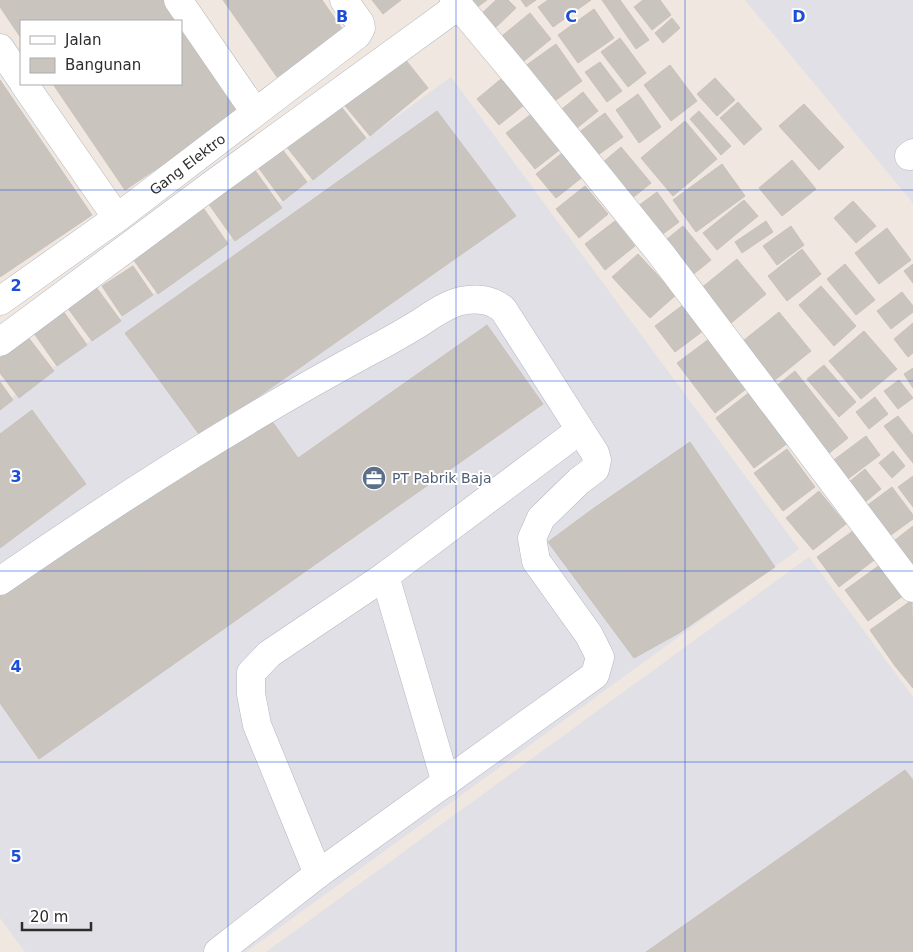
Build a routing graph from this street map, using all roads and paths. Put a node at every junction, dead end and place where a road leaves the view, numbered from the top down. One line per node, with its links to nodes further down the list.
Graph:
1 (178, 0): 7 (street)
2 (456, 3): 10 (street); 14 (street)
3 (350, 9): 7 (street, Gang Elektro)
4 (0, 48): 5 (street)
5 (20, 78)
6 (25, 85): 8 (street)
7 (256, 112): 8 (street, Gang Elektro)
8 (116, 218): 9 (street, Gang Elektro)
9 (0, 302)
10 (0, 342)
11 (580, 430): 12 (street); 13 (street); 15 (street)
12 (385, 576): 15 (street); 16 (street)
13 (0, 581)
14 (913, 588)
15 (446, 783): 16 (street)
16 (318, 874): 17 (street)
17 (218, 952)

